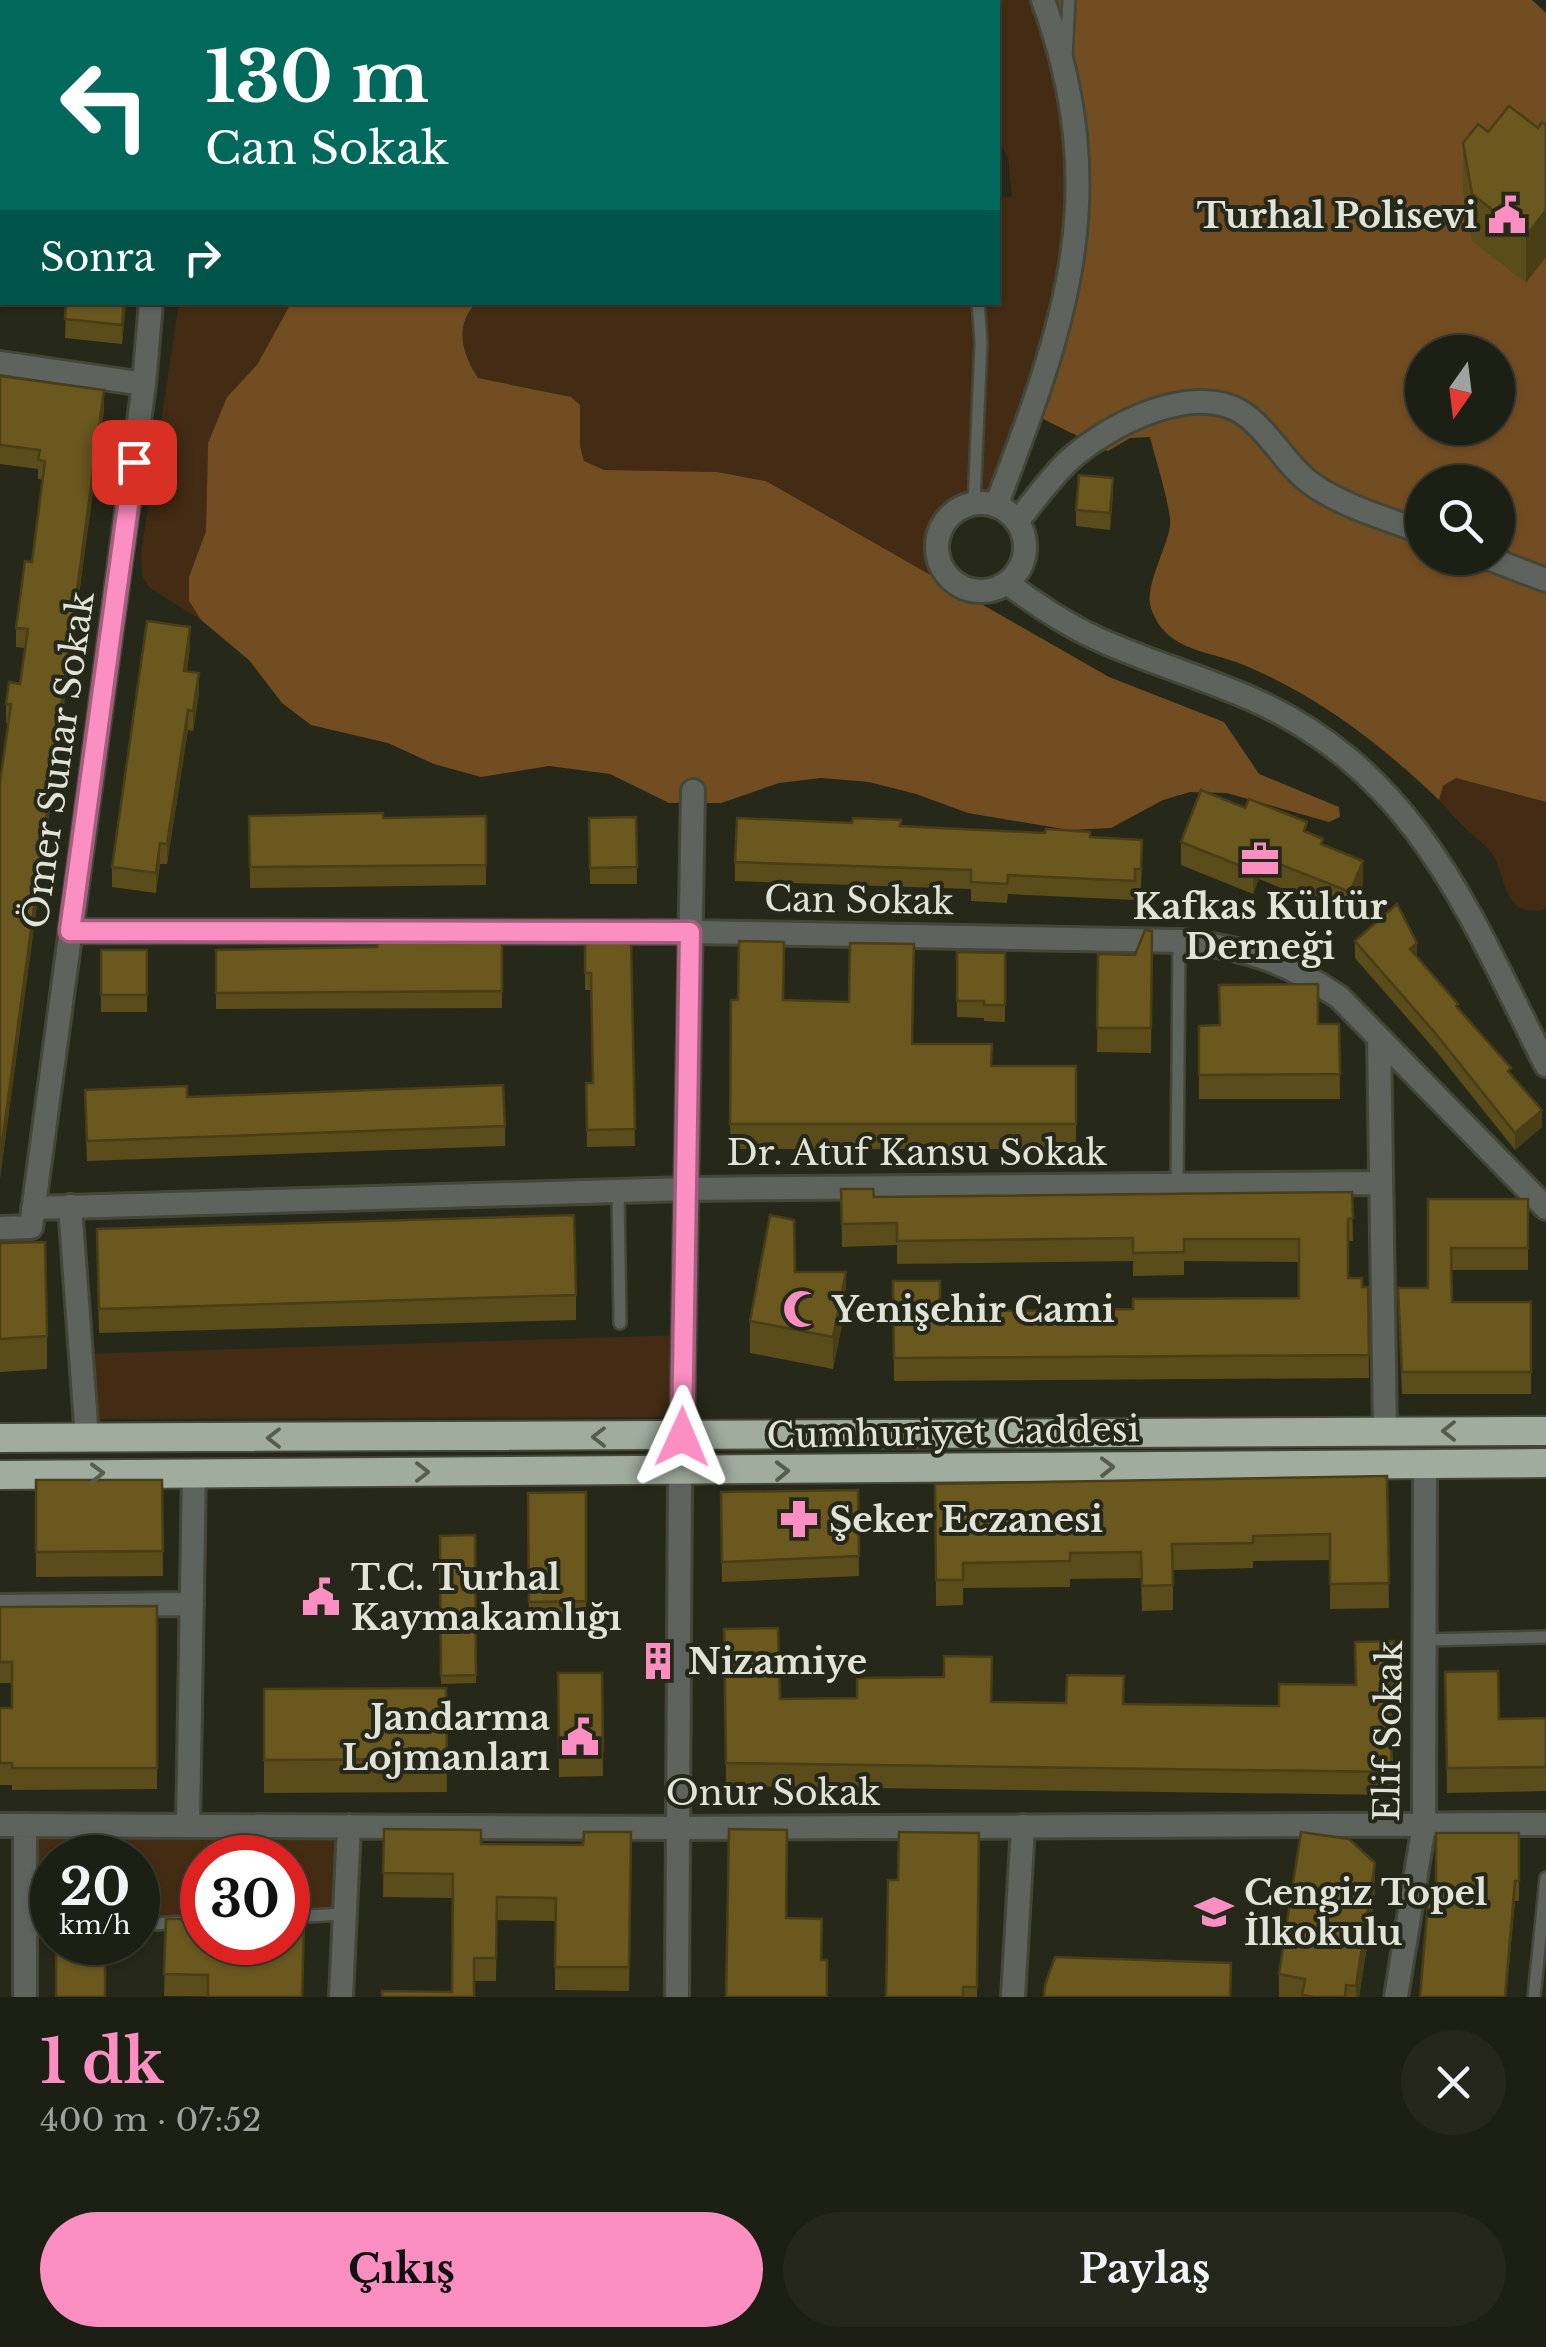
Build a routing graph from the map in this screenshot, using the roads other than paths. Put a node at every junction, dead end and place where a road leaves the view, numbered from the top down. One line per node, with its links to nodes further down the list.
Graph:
1 (1043, 0): 3 (street)
2 (1069, 0): 3 (lane)
3 (1065, 70): 8 (street)
4 (151, 305): 7 (street, Ömer Sunar Sokak)
5 (978, 305): 8 (lane)
6 (0, 364): 7 (street)
7 (144, 384): 15 (street, Ömer Sunar Sokak)
8 (984, 505): 9 (street); 13 (street)
9 (1018, 522): 10 (street); 13 (street)
10 (1405, 525)
11 (1515, 568): 12 (street)
12 (1546, 580)
13 (1007, 584): 19 (street)
14 (693, 791): 16 (street)
15 (70, 931): 16 (street, Can Sokak); 26 (street, Ömer Sunar Sokak)
16 (690, 932): 17 (street, Can Sokak); 22 (street)
17 (1178, 941): 18 (street, Can Sokak); 21 (lane)
18 (1378, 1038): 20 (street); 25 (street, Can Sokak)
19 (1546, 1065)
20 (1381, 1183): 21 (street, Dr. Atuf Kansu Sokak); 30 (street)
21 (1177, 1186): 22 (street, Dr. Atuf Kansu Sokak)
22 (685, 1189): 23 (street, Dr. Atuf Kansu Sokak); 31 (street)
23 (618, 1191): 24 (street, Dr. Atuf Kansu Sokak); 28 (lane)
24 (70, 1206): 26 (street, Dr. Atuf Kansu Sokak); 33 (street)
25 (1546, 1208)
26 (32, 1217): 27 (street, Dr. Atuf Kansu Sokak)
27 (0, 1228)
28 (620, 1323)
29 (1546, 1430): 30 (highway, Cumhuriyet Caddesi, one-way to 30)
30 (1385, 1432): 31 (highway, Cumhuriyet Caddesi)
31 (682, 1437): 33 (highway, Cumhuriyet Caddesi, one-way to 33)
32 (0, 1438): 33 (highway, Cumhuriyet Caddesi)
33 (87, 1438)
34 (1546, 1463): 35 (highway, Cumhuriyet Caddesi)
35 (1425, 1464): 37 (highway, Cumhuriyet Caddesi, one-way to 35); 42 (street, Elif Sokak)
36 (194, 1472): 37 (highway, Cumhuriyet Caddesi, one-way to 37); 38 (highway, Cumhuriyet Caddesi, one-way to 36); 39 (street)
37 (680, 1472): 50 (street)
38 (0, 1475)
39 (192, 1604): 40 (street); 47 (street)
40 (0, 1606)
41 (1546, 1637): 42 (lane)
42 (1424, 1640): 46 (street, Elif Sokak)
43 (25, 1824): 45 (street, Onur Sokak); 47 (street, Onur Sokak); 54 (street)
44 (1546, 1824): 46 (street, Onur Sokak)
45 (0, 1825)
46 (1424, 1825): 49 (street, Onur Sokak); 60 (street, Elif Sokak)
47 (188, 1826): 48 (street, Onur Sokak)
48 (349, 1826): 50 (street, Onur Sokak); 52 (street)
49 (1023, 1826): 50 (street, Onur Sokak); 59 (street)
50 (678, 1828): 58 (street)
51 (1546, 1878): 61 (lane)
52 (344, 1914): 53 (lane); 57 (street)
53 (310, 1916)
54 (24, 1931): 55 (lane); 56 (street)
55 (30, 1931)
56 (25, 1997)
57 (342, 1997)
58 (676, 1997)
59 (1014, 1997)
60 (1396, 1997)
61 (1534, 1997)

